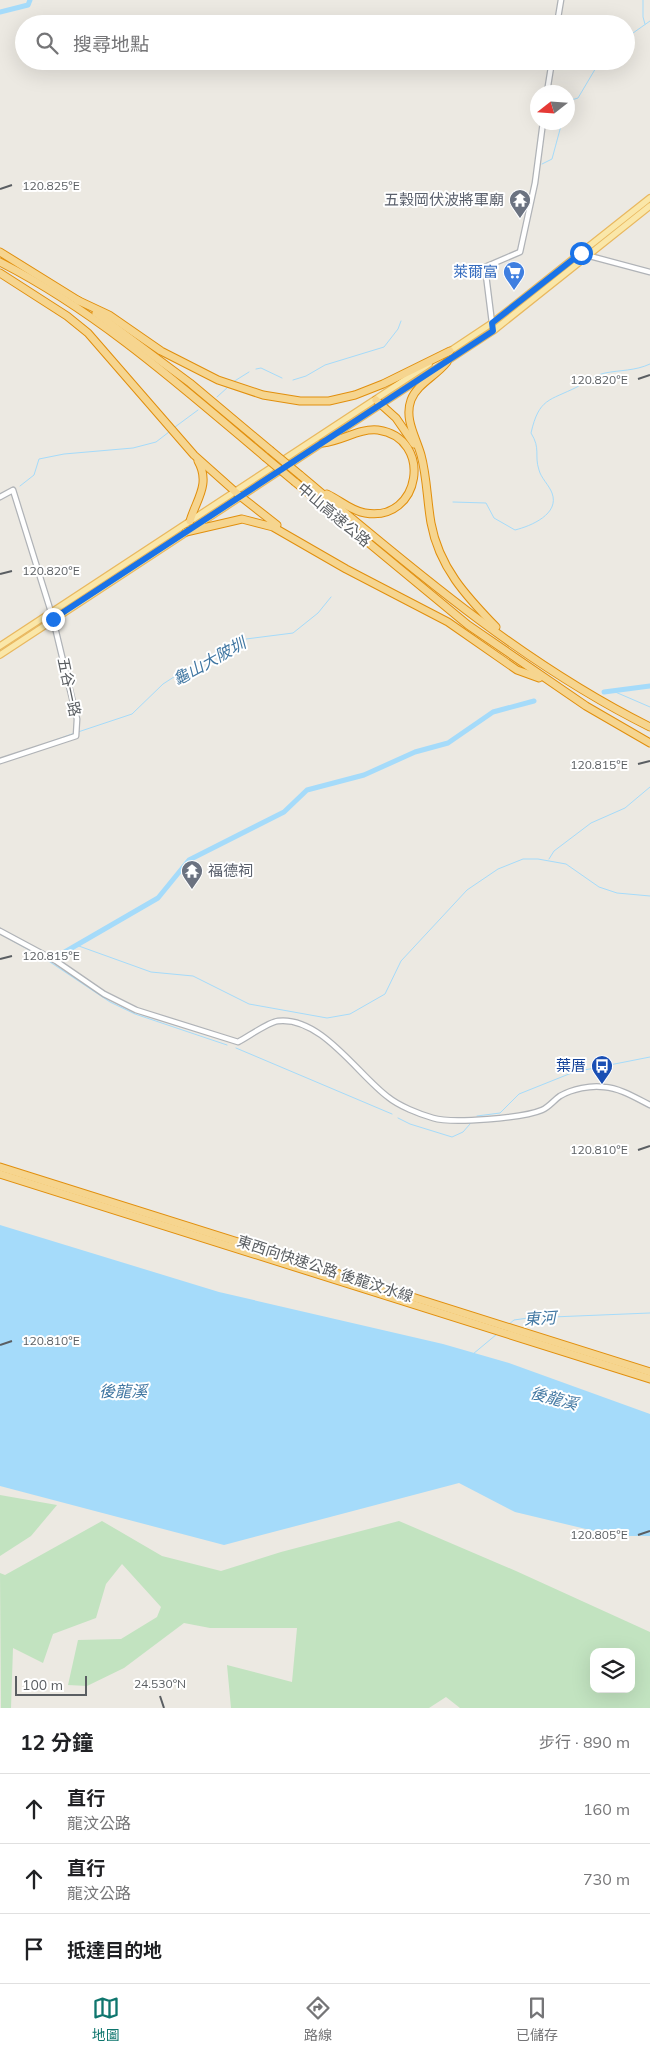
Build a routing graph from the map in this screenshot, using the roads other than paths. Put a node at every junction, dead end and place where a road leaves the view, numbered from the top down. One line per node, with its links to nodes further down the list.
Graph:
1 (560, 0): 2 (street)
2 (558, 15)
3 (551, 70): 4 (street)
4 (548, 85)
5 (542, 130): 15 (street)
6 (650, 198): 9 (main road)
7 (650, 206): 10 (main road)
8 (0, 252): 14 (highway, 中山高速公路)
9 (581, 253): 10 (street); 15 (main road)
10 (587, 256): 12 (street); 16 (main road)
11 (0, 262): 36 (highway, 中山高速公路, bridge)
12 (650, 272)
13 (0, 273): 23 (highway)
14 (77, 300): 19 (highway); 25 (highway, 中山高速公路, bridge)
15 (492, 323): 16 (street); 17 (main road)
16 (493, 331): 18 (main road)
17 (462, 342): 18 (main road); 19 (main road)
18 (466, 349): 20 (main road)
19 (450, 351): 21 (main road)
20 (446, 362): 21 (main road); 24 (highway)
21 (379, 402): 22 (main road); 24 (highway); 26 (main road)
22 (323, 443): 25 (highway); 26 (main road)
23 (194, 455): 26 (highway); 28 (highway)
24 (421, 455): 33 (highway)
25 (318, 491): 33 (highway, 中山高速公路)
26 (237, 494): 28 (main road); 29 (main road); 30 (highway)
27 (0, 496): 31 (street)
28 (190, 521): 31 (main road)
29 (186, 532): 30 (highway); 32 (main road)
30 (294, 539): 36 (highway)
31 (51, 612): 34 (main road)
32 (53, 619): 35 (main road); 39 (street, 五谷一路)
33 (514, 645): 37 (highway, 中山高速公路)
34 (0, 646)
35 (0, 655)
36 (548, 681): 38 (highway, 中山高速公路)
37 (650, 727)
38 (650, 743)
39 (0, 761)
40 (0, 931): 41 (street)
41 (650, 1105)
42 (0, 1167): 44 (highway, 東西向快速公路 後龍汶水線)
43 (0, 1174): 45 (highway, 東西向快速公路 後龍汶水線)
44 (650, 1372)
45 (650, 1379)

